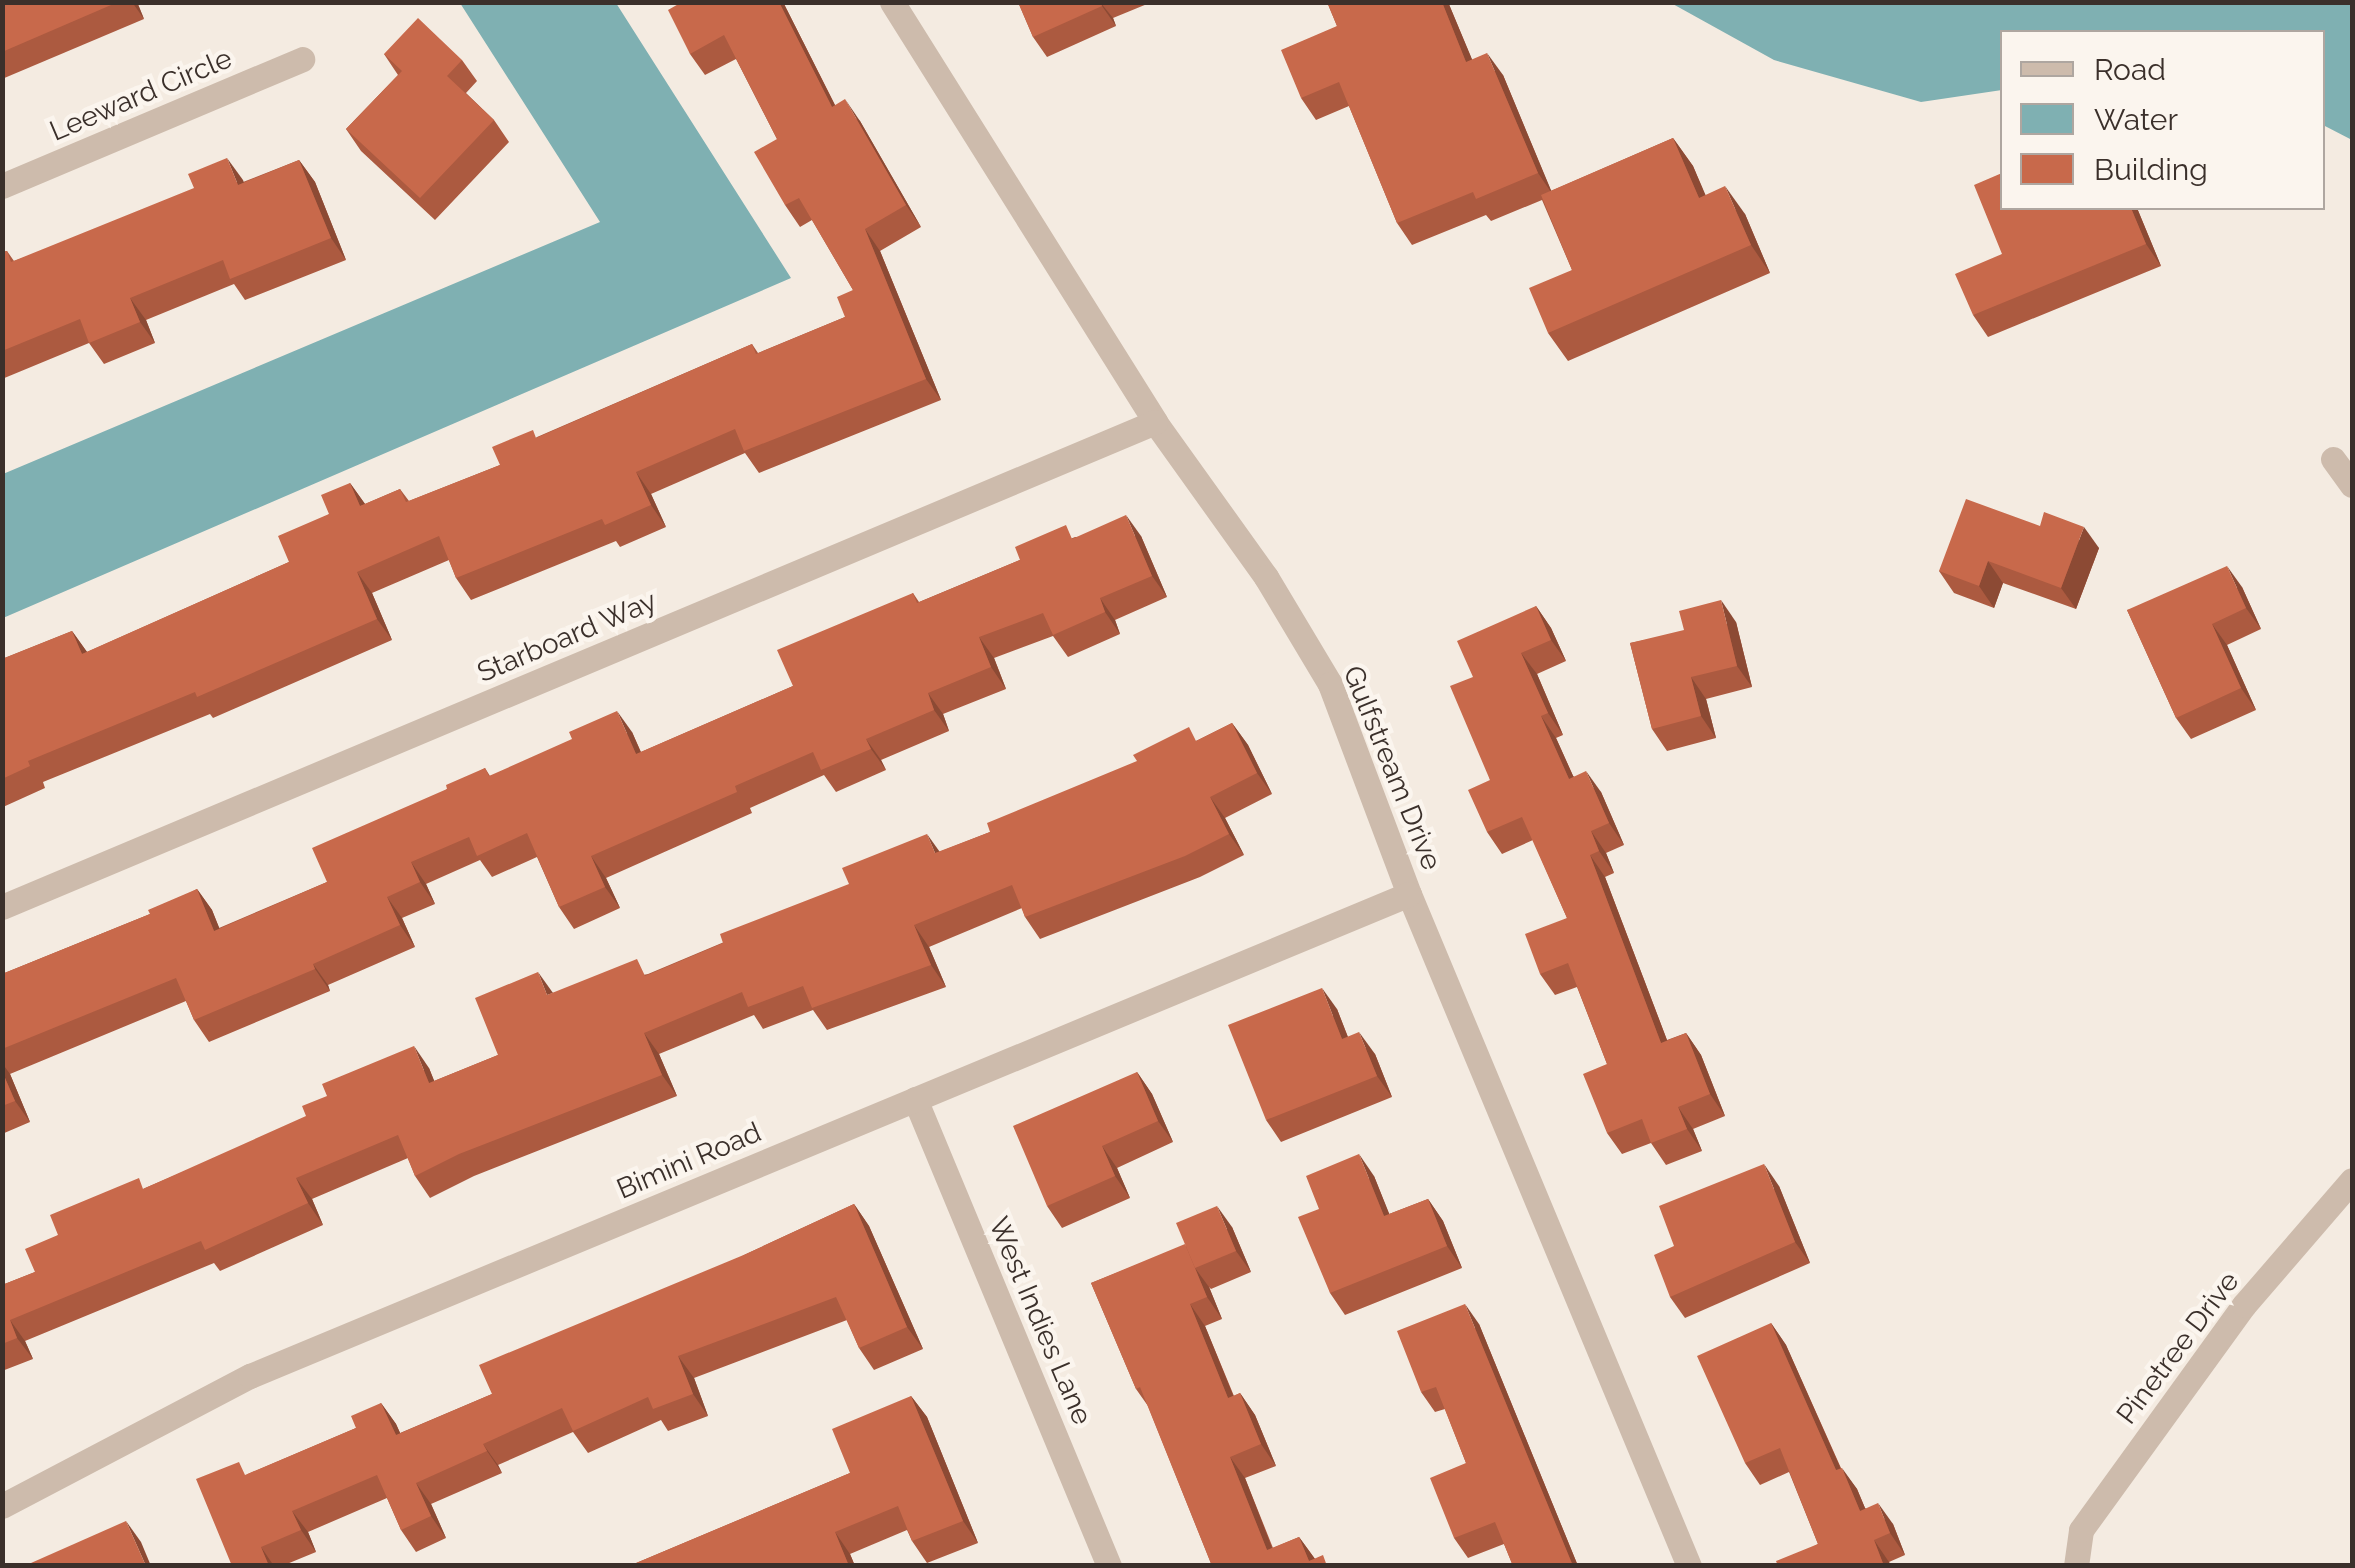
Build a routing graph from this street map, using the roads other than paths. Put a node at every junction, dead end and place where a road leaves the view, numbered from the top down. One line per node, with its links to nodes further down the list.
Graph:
1 (892, 2): 4 (street, Gulfstream Drive)
2 (302, 59): 3 (street, Leeward Circle)
3 (2, 186)
4 (1154, 422): 7 (street, Gulfstream Drive); 8 (street, Starboard Way)
5 (2333, 459): 6 (street)
6 (2352, 485)
7 (1409, 894): 9 (street, Bimini Road); 13 (street, Gulfstream Drive)
8 (2, 907)
9 (916, 1099): 11 (street, Bimini Road); 12 (street, West Indies Lane)
10 (2352, 1180): 14 (street, Pinetree Drive)
11 (2, 1506)
12 (1110, 1566)
13 (1689, 1566)
14 (2076, 1566)

